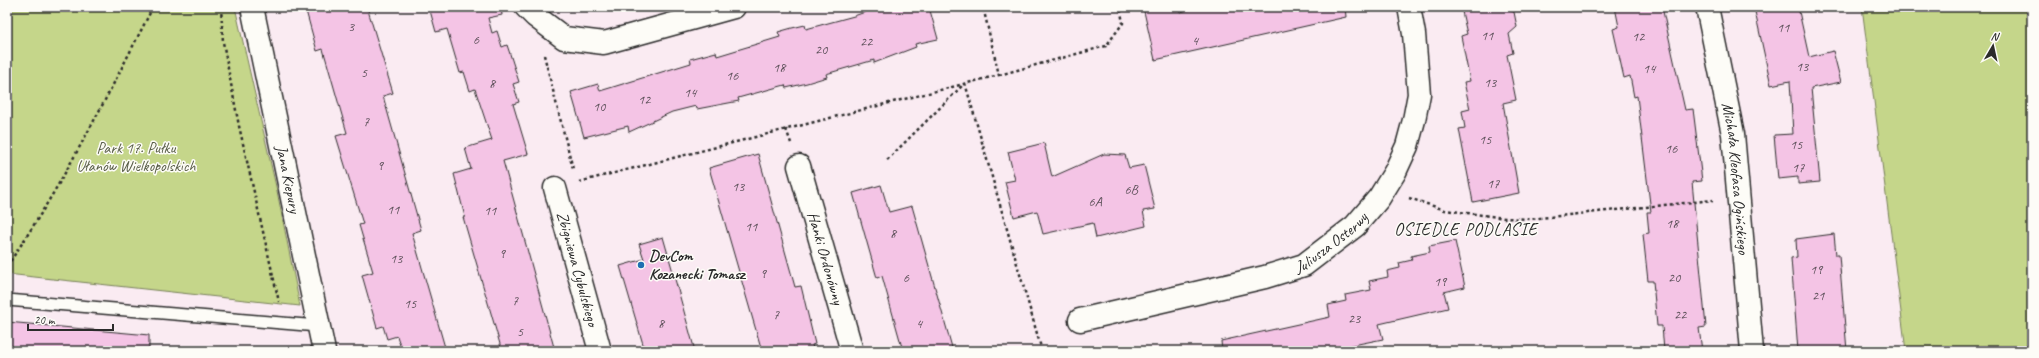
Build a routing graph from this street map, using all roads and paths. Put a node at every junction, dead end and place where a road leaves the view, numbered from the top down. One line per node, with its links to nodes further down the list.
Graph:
1 (153, 7): 18 (path)
2 (221, 7): 21 (path)
3 (252, 7): 22 (street, Jana Kiepury)
4 (526, 7): 5 (street)
5 (734, 7)
6 (983, 7): 11 (path)
7 (1120, 7): 11 (path)
8 (1409, 7): 15 (street, Juliusza Osterwy)
9 (1707, 7): 17 (street, Michała Kleofasa Ogińskiego)
10 (544, 54): 16 (path)
11 (999, 74): 12 (path)
12 (965, 83): 13 (path); 16 (path); 26 (path)
13 (887, 160)
14 (799, 166): 25 (street, Hanki Ordonówny)
15 (1388, 183): 17 (path); 20 (street, Juliusza Osterwy)
16 (566, 185): 24 (street, Zbigniewa Cybulskiego)
17 (1739, 198): 27 (street, Michała Kleofasa Ogińskiego)
18 (7, 266)
19 (7, 300): 21 (lane)
20 (1080, 320)
21 (285, 323): 22 (lane)
22 (318, 326): 23 (street, Jana Kiepury)
23 (324, 351)
24 (600, 351)
25 (852, 351)
26 (1042, 351)
27 (1752, 351)

